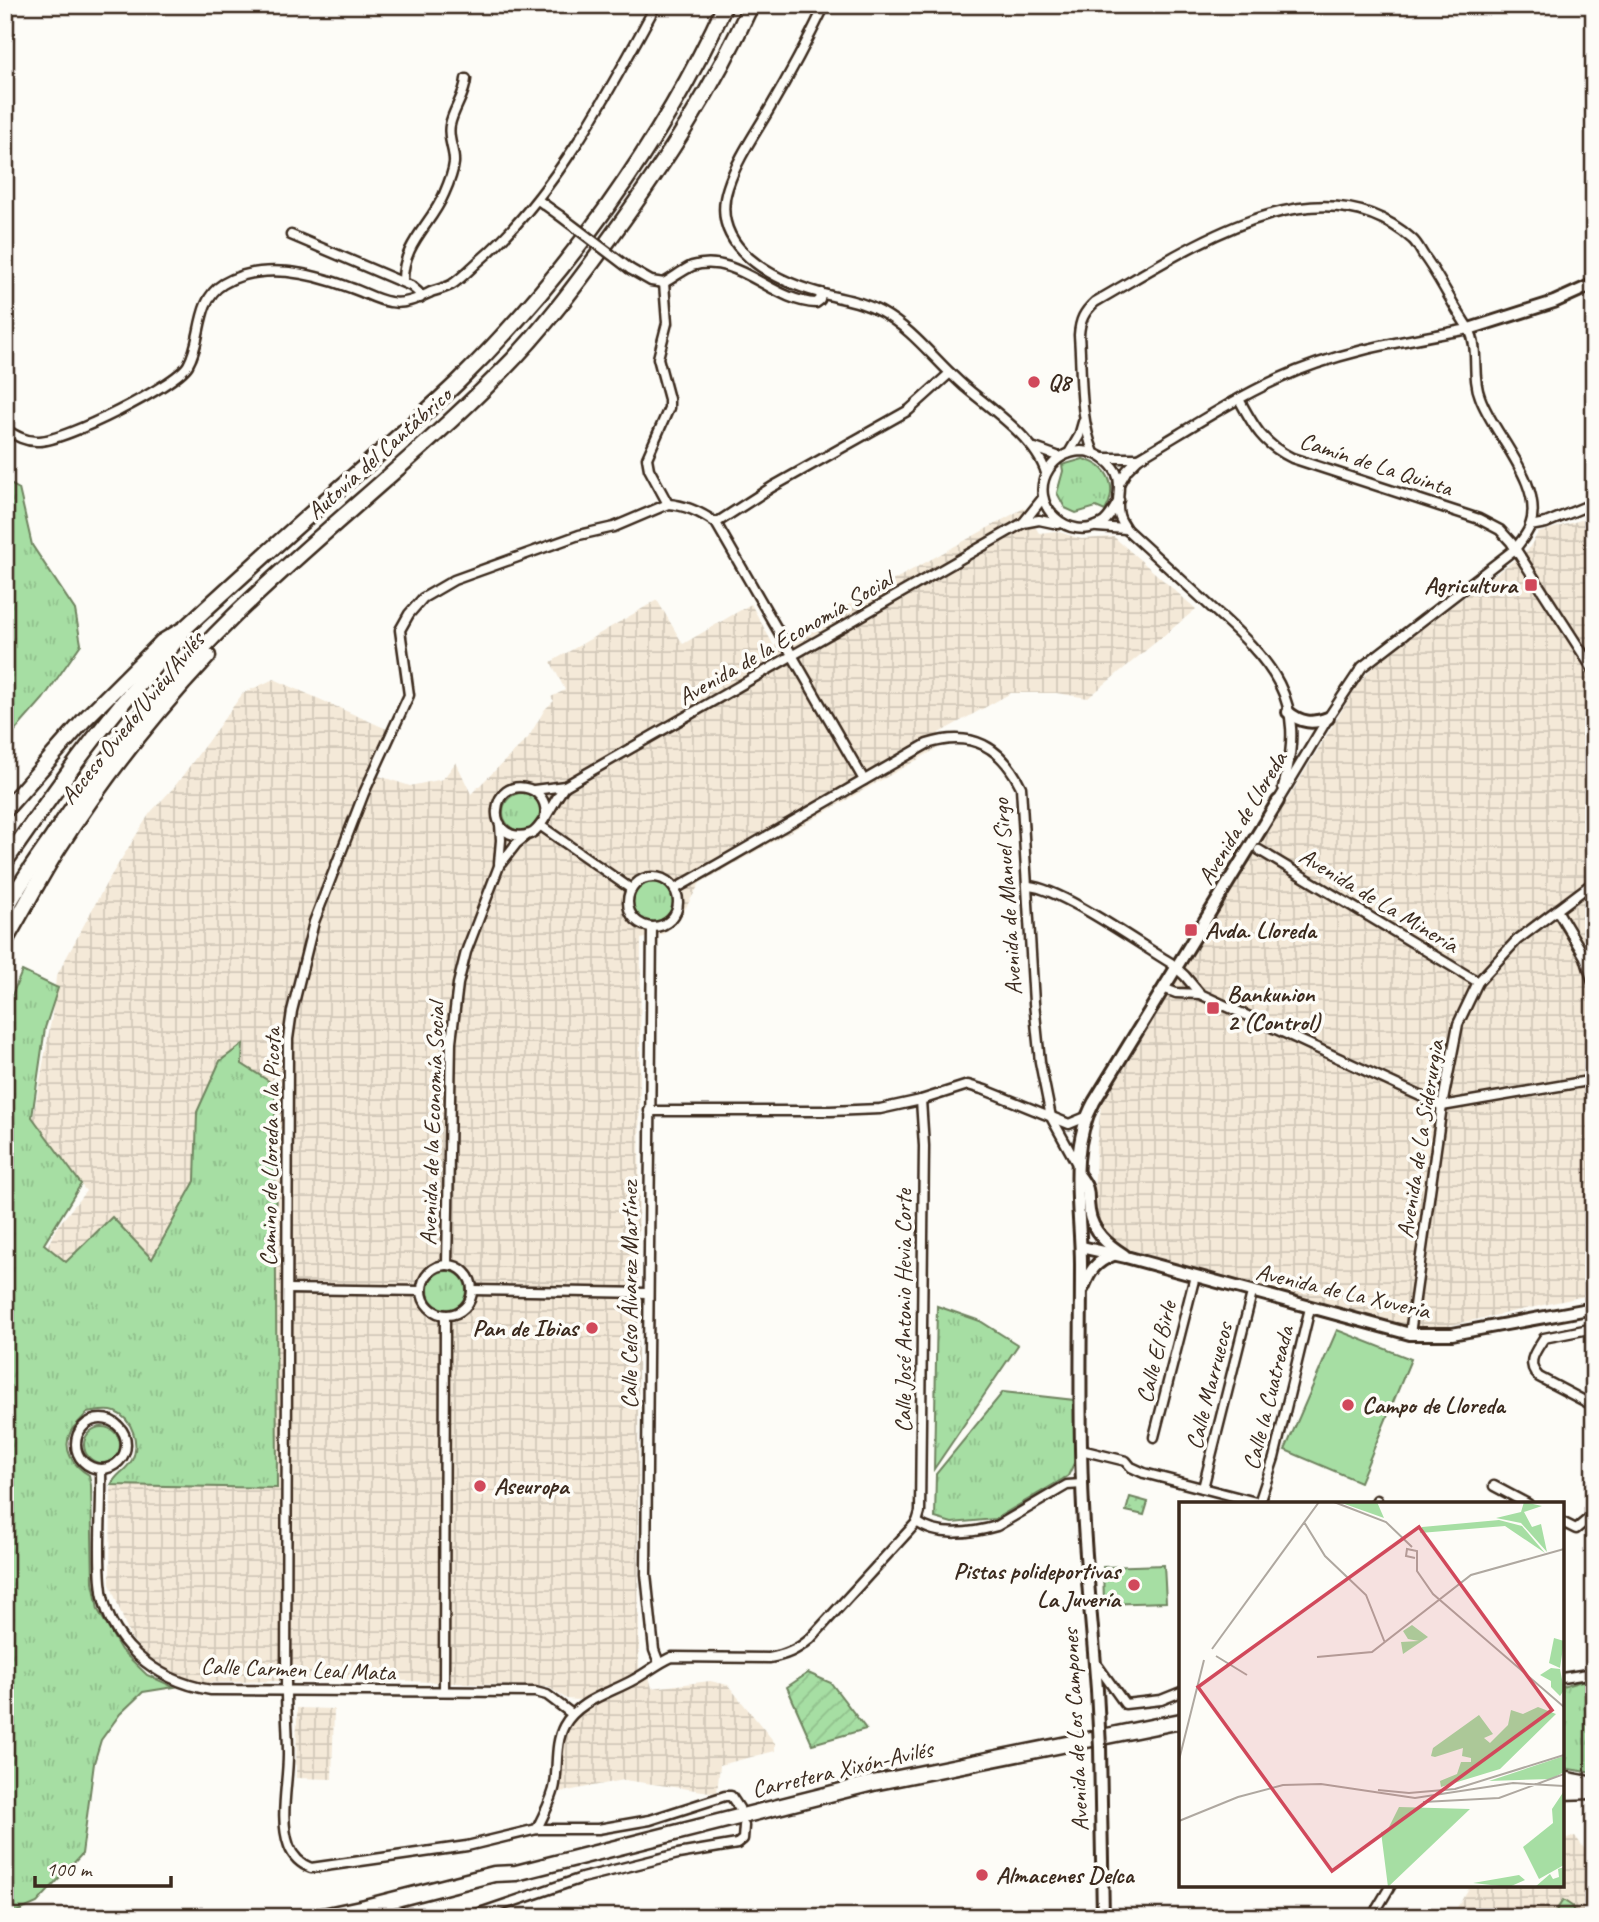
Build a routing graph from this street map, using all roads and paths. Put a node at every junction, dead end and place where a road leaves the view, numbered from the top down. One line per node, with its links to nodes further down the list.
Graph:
1 (656, 5): 6 (street)
2 (725, 5): 37 (highway, Autovía del Cantábrico)
3 (751, 5): 14 (highway, Autovía del Cantábrico)
4 (825, 5): 11 (street)
5 (466, 79): 8 (street)
6 (538, 200): 9 (street, bridge); 12 (street)
7 (291, 235): 8 (street)
8 (403, 282): 12 (street)
9 (664, 283): 11 (street); 29 (street)
10 (1594, 284): 13 (street)
11 (821, 293): 15 (street)
12 (420, 298): 18 (street)
13 (1469, 328): 16 (street); 17 (street); 33 (street)
14 (503, 370): 58 (highway, Autovía del Cantábrico); 60 (highway, Acceso Oviedo/Uviéu/Avilés)
15 (950, 373): 19 (street); 30 (street)
16 (1240, 399): 23 (street); 36 (street, Camín de La Quinta)
17 (1084, 419): 20 (street); 21 (street)
18 (5, 429)
19 (1035, 448): 22 (street); 24 (street)
20 (1069, 453): 21 (street); 22 (street)
21 (1098, 456): 23 (street); 25 (street)
22 (1060, 457): 24 (street)
23 (1139, 458): 25 (street)
24 (1046, 473): 26 (street)
25 (1119, 484): 27 (street)
26 (1043, 498): 31 (street, Avenida de la Economía Social); 32 (street)
27 (1119, 499): 34 (street); 35 (street)
28 (1594, 503): 33 (street)
29 (668, 504): 30 (street); 78 (street, Camino de Lloreda a la Picota)
30 (716, 523): 38 (street)
31 (1023, 523): 32 (street); 38 (street, Avenida de la Economía Social)
32 (1066, 526): 34 (street)
33 (1530, 526): 36 (street, Avenida de Lloreda)
34 (1093, 527): 35 (street)
35 (1126, 529): 40 (street)
36 (1515, 549): 39 (street, Camín de La Quinta); 41 (street, Avenida de Lloreda)
37 (186, 627): 46 (highway); 51 (highway, Autovía del Cantábrico)
38 (791, 657): 42 (street); 43 (street, Avenida de la Economía Social)
39 (1594, 671)
40 (1289, 712): 41 (street); 45 (street)
41 (1328, 718): 45 (street, Avenida de Lloreda)
42 (864, 780): 54 (street, Avenida de Manuel Sirgo); 56 (street, Avenida de Manuel Sirgo)
43 (565, 786): 44 (street, Avenida de la Economía Social); 47 (street, Avenida de la Economía Social)
44 (534, 790): 47 (street); 48 (street)
45 (1278, 801): 61 (street, Avenida de Lloreda)
46 (5, 810)
47 (543, 822): 49 (street); 55 (street)
48 (500, 824): 49 (street); 52 (street, Avenida de la Economía Social)
49 (527, 835): 52 (street, Avenida de la Economía Social)
50 (1259, 850): 62 (street, Avenida de La Minería)
51 (5, 862)
52 (499, 866): 76 (street, Avenida de la Economía Social)
53 (1594, 881): 57 (street, Avenida de La Siderurgia)
54 (1029, 886): 61 (street); 70 (street, Avenida de Manuel Sirgo)
55 (631, 889): 56 (street); 59 (street)
56 (675, 889): 59 (street)
57 (1557, 910): 62 (street, Avenida de La Siderurgia); 63 (street)
58 (5, 911)
59 (652, 927): 69 (street, Calle Celso Álvarez Martínez)
60 (5, 941)
61 (1176, 967): 64 (street, Avenida de Lloreda); 65 (street)
62 (1478, 982): 68 (street, Avenida de La Siderurgia)
63 (1594, 986)
64 (1163, 988): 65 (street); 71 (street, Avenida de Lloreda)
65 (1200, 994): 68 (street)
66 (1594, 1080): 68 (street)
67 (921, 1100): 69 (street); 70 (street); 98 (street, Calle José Antonio Hevia Corte)
68 (1442, 1107): 88 (street, Avenida de La Siderurgia)
69 (649, 1111): 81 (street, Calle Celso Álvarez Martínez)
70 (1051, 1117): 71 (street); 72 (street, Avenida de Manuel Sirgo)
71 (1086, 1117): 72 (street, Avenida de Lloreda)
72 (1077, 1169): 73 (street, Avenida de Manuel Sirgo); 75 (street, Avenida de La Xuvería)
73 (1081, 1247): 74 (street, Avenida de La Xuvería); 83 (street, Avenida de Los Campones)
74 (1114, 1255): 75 (street, Avenida de La Xuvería); 83 (street)
75 (1126, 1257): 77 (street, Avenida de La Xuvería)
76 (447, 1265): 79 (street); 80 (street)
77 (1195, 1276): 82 (street, Avenida de La Xuvería); 90 (street, Calle El Birle)
78 (288, 1289): 80 (street); 104 (street, Camino de Lloreda a la Picota)
79 (472, 1290): 81 (street); 86 (street)
80 (422, 1291): 86 (street)
81 (648, 1293): 101 (street, Calle Celso Álvarez Martínez)
82 (1252, 1293): 84 (street, Avenida de La Xuvería); 95 (street, Calle Marruecos)
83 (1081, 1294): 91 (street, Avenida de Los Campones)
84 (1310, 1308): 88 (street, Avenida de La Xuvería); 95 (street, Calle la Cuatreada)
85 (1594, 1308): 88 (street, Avenida de La Xuvería)
86 (445, 1315): 105 (street)
87 (1594, 1328): 89 (street)
88 (1410, 1334)
89 (1594, 1406)
90 (1154, 1437)
91 (1081, 1450): 93 (street, Avenida de Los Campones); 95 (street)
92 (101, 1469): 92 (street); 104 (street, Calle Carmen Leal Mata)
93 (1082, 1484): 98 (street); 100 (street, Avenida de Los Campones)
94 (1494, 1486): 96 (street)
95 (1203, 1488)
96 (1524, 1502)
97 (1594, 1514): 99 (street)
98 (917, 1522): 101 (street)
99 (1564, 1523)
100 (1095, 1662): 106 (street); 121 (street, Avenida de Los Campones, bridge)
101 (659, 1663): 107 (street)
102 (1594, 1673): 103 (street)
103 (1564, 1678)
104 (286, 1690): 105 (street, Calle Carmen Leal Mata); 115 (street, Camino de Lloreda a la Picota)
105 (444, 1692): 107 (street, Calle Carmen Leal Mata)
106 (1179, 1693)
107 (572, 1714): 115 (street)
108 (1179, 1721): 116 (highway, Carretera Xixón-Avilés)
109 (1564, 1779): 110 (highway)
110 (1594, 1785)
111 (1594, 1791): 112 (highway)
112 (1564, 1792)
113 (739, 1808): 115 (street, Camino de Lloreda a la Picota)
114 (744, 1826): 120 (street)
115 (537, 1829)
116 (516, 1872): 118 (highway); 119 (highway)
117 (1390, 1887): 122 (street)
118 (318, 1917)
119 (362, 1917)
120 (468, 1917)
121 (1103, 1917)
122 (1372, 1917)

